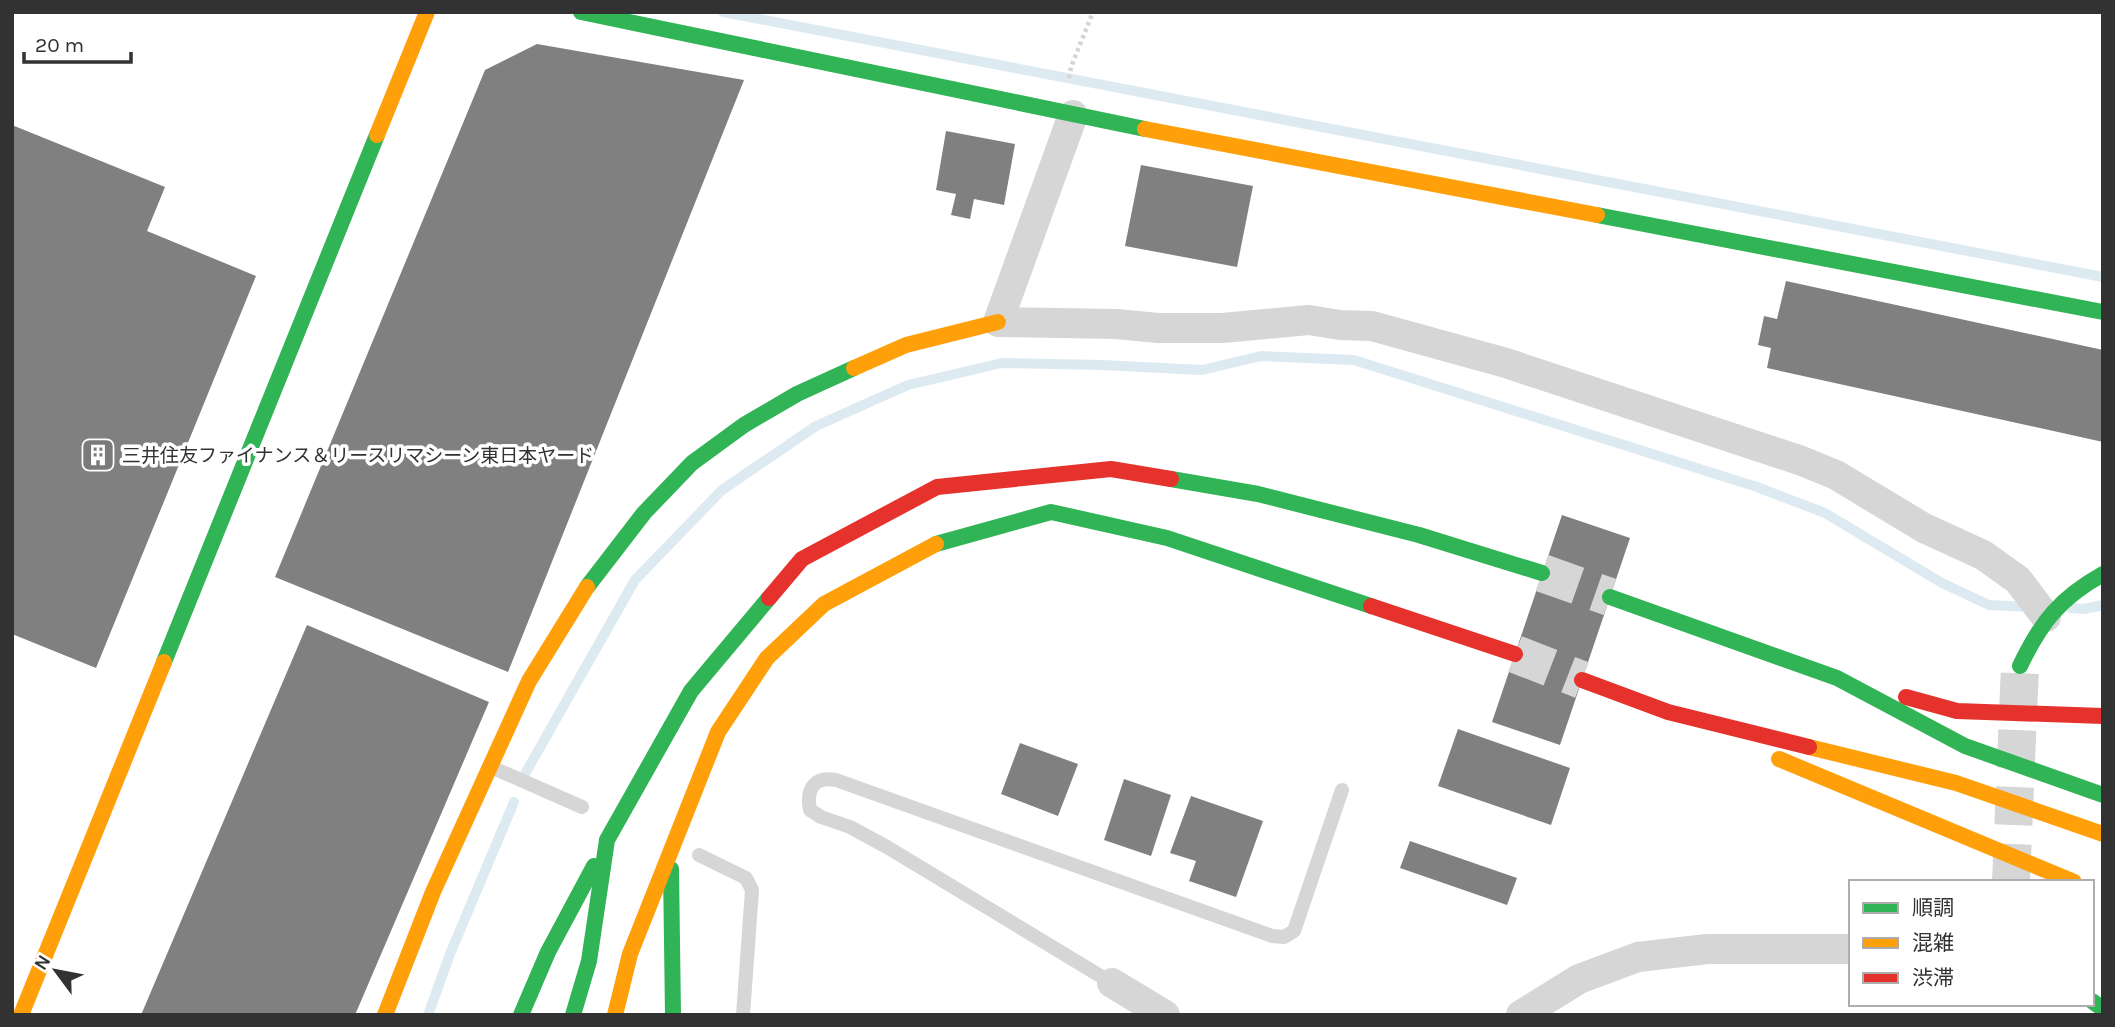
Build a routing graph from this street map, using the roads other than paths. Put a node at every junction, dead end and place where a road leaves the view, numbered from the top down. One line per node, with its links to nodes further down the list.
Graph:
1 (427, 12): 27 (main road)
2 (581, 12): 3 (main road)
3 (1068, 114): 4 (main road); 5 (street)
4 (2103, 312)
5 (998, 322): 9 (street); 16 (main road)
6 (1542, 573): 21 (main road)
7 (2103, 574): 9 (main road)
8 (1610, 597): 12 (main road)
9 (2047, 616): 11 (main road)
10 (1516, 654): 22 (main road)
11 (2020, 666)
12 (1837, 678): 15 (main road); 18 (main road)
13 (1582, 680): 14 (main road)
14 (1668, 712): 20 (main road); 24 (main road)
15 (2103, 716)
16 (490, 766): 19 (lane); 28 (main road)
17 (1342, 790): 26 (lane)
18 (2103, 795)
19 (582, 807)
20 (2103, 834)
21 (607, 840): 29 (main road); 30 (main road)
22 (671, 849): 31 (main road); 32 (main road)
23 (699, 855): 33 (lane)
24 (2069, 880)
25 (1849, 949): 35 (street)
26 (1112, 984): 34 (street)
27 (21, 1015)
28 (386, 1015)
29 (521, 1015)
30 (573, 1015)
31 (615, 1015)
32 (673, 1015)
33 (743, 1015)
34 (1165, 1015)
35 (1521, 1015)

